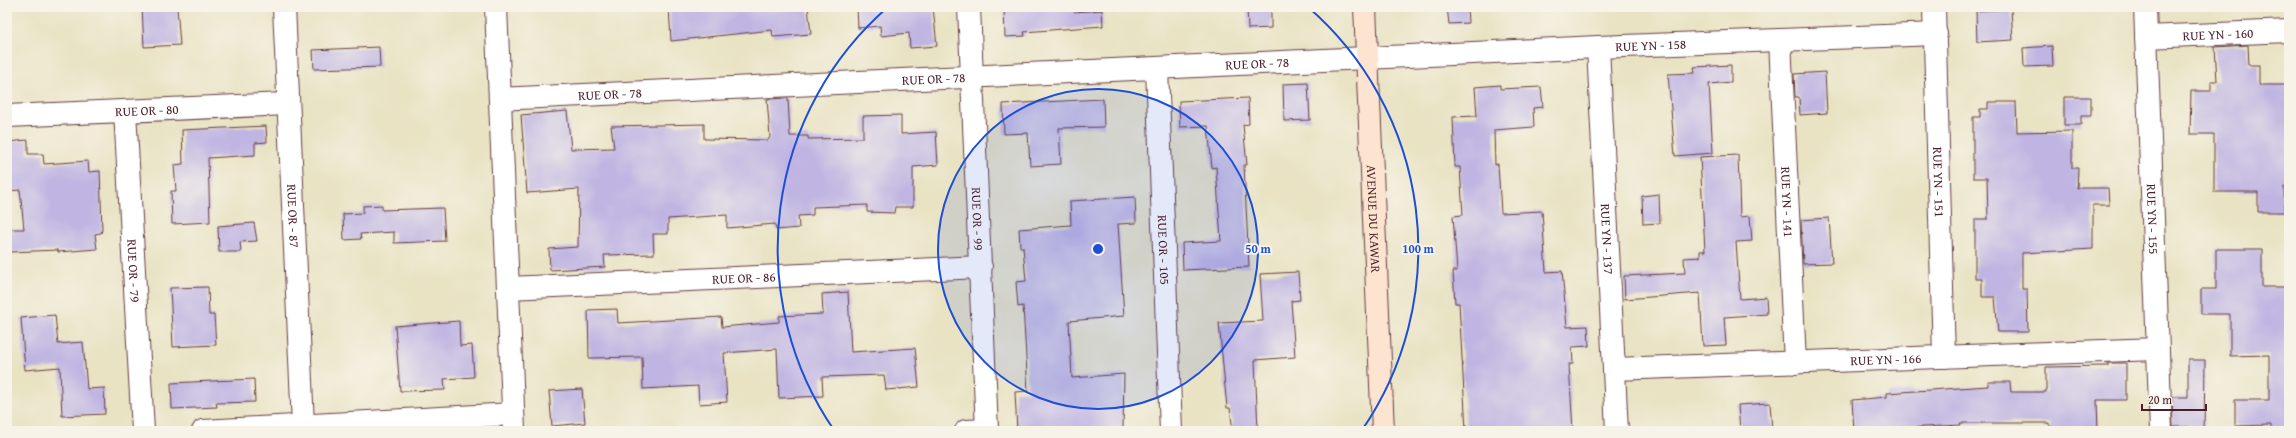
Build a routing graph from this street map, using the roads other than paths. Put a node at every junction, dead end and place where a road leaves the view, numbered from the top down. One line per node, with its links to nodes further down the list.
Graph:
1 (284, 7): 16 (street, RUE OR - 87)
2 (496, 7): 15 (street)
3 (969, 7): 14 (street, RUE OR - 99)
4 (1365, 7): 12 (street, AVENUE DU KAWAR)
5 (1934, 7): 8 (street, RUE YN - 151)
6 (2145, 7): 9 (street, RUE YN - 155)
7 (2289, 30): 9 (street, RUE YN - 160)
8 (1936, 34): 10 (street, RUE YN - 158); 22 (street, RUE YN - 151)
9 (2146, 37): 21 (street, RUE YN - 155)
10 (1780, 40): 11 (street, RUE YN - 158); 23 (street, RUE YN - 141)
11 (1598, 47): 12 (street, RUE YN - 158); 24 (street, RUE YN - 137)
12 (1366, 58): 13 (street, RUE OR - 78); 32 (street, AVENUE DU KAWAR)
13 (1157, 68): 14 (street, RUE OR - 78); 31 (street, RUE OR - 105)
14 (972, 76): 15 (street, RUE OR - 78); 19 (street, RUE OR - 99)
15 (500, 99): 20 (street)
16 (287, 104): 17 (street, RUE OR - 80); 26 (street, RUE OR - 87)
17 (125, 111): 18 (street, RUE OR - 80); 27 (street, RUE OR - 79)
18 (7, 116)
19 (980, 267): 20 (street, RUE OR - 86); 30 (street, RUE OR - 99)
20 (508, 288): 25 (street)
21 (2157, 349): 22 (street, RUE YN - 166); 34 (street, RUE YN - 155)
22 (1944, 357): 23 (street, RUE YN - 166)
23 (1795, 363): 24 (street, RUE YN - 166)
24 (1614, 369): 33 (street, RUE YN - 137)
25 (514, 423): 26 (street)
26 (303, 425): 28 (street)
27 (143, 431)
28 (203, 431)
29 (966, 431): 30 (street)
30 (987, 431)
31 (1171, 431)
32 (1383, 431)
33 (1617, 431)
34 (2161, 431)

